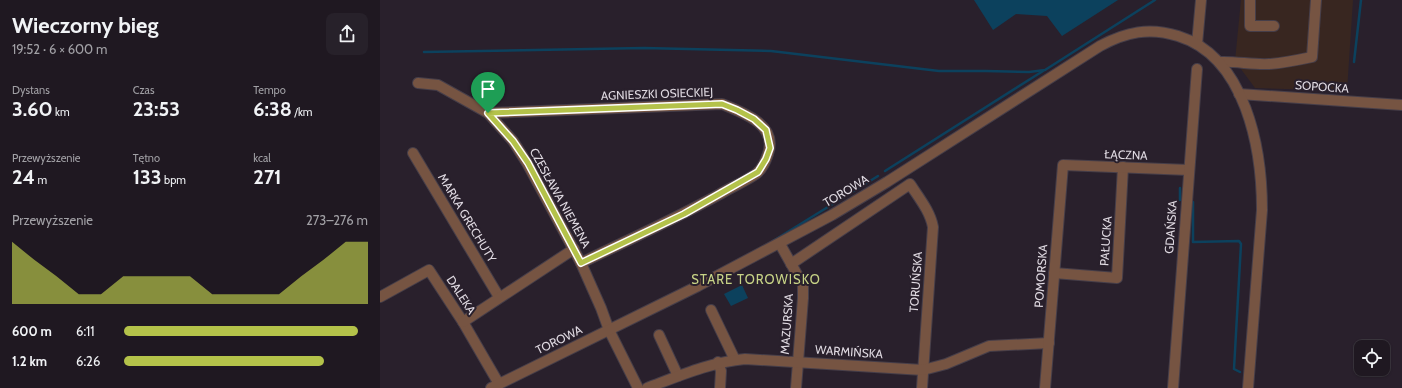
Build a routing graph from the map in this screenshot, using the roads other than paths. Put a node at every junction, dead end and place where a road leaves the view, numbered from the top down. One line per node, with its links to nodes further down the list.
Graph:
1 (1201, 0): 5 (street)
2 (1250, 0): 4 (street)
3 (1316, 0): 6 (street)
4 (1274, 26)
5 (1197, 44): 6 (street, TOROWA); 16 (street, TOROWA)
6 (1219, 62): 9 (street, TOROWA)
7 (1197, 69): 15 (street, GDAŃSKA)
8 (418, 82): 11 (street, CZESŁAWA NIEMENA)
9 (1239, 94): 10 (street, SOPOCKA); 41 (street, TOROWA)
10 (1402, 105)
11 (488, 113): 17 (street, CZESŁAWA NIEMENA); 18 (street, AGNIESZKI OSIECKIEJ)
12 (413, 153): 21 (street, MARKA GRECHUTY)
13 (1063, 165): 14 (street, ŁĄCZNA); 20 (street, POMORSKA)
14 (1124, 168): 15 (street, ŁĄCZNA); 20 (street, PAŁUCKA)
15 (1189, 170): 40 (street, GDAŃSKA)
16 (780, 244): 19 (street, MAZURSKA); 25 (street, TOROWA)
17 (574, 249): 18 (street, CZESŁAWA NIEMENA); 21 (street)
18 (581, 263): 25 (street, CZESŁAWA NIEMENA)
19 (791, 264): 30 (street, MAZURSKA); 31 (street, TORUŃSKA)
20 (1054, 274): 27 (street, POMORSKA)
21 (499, 296): 24 (street)
22 (380, 297): 24 (street, DALEKA)
23 (711, 310): 28 (street)
24 (463, 322): 33 (street, DALEKA)
25 (609, 330): 33 (street, TOROWA); 34 (street, CZESŁAWA NIEMENA)
26 (659, 335): 32 (street)
27 (1049, 344): 31 (street, WARMIŃSKA); 39 (street, POMORSKA)
28 (734, 360): 29 (street, WARMIŃSKA); 30 (street, WARMIŃSKA)
29 (718, 362): 32 (street, WARMIŃSKA); 36 (street)
30 (798, 362): 31 (street, WARMIŃSKA); 37 (street, MAZURSKA)
31 (923, 370): 38 (street, TORUŃSKA)
32 (678, 376): 35 (street, WARMIŃSKA)
33 (495, 386)
34 (638, 388)
35 (647, 388)
36 (720, 388)
37 (796, 388)
38 (922, 388)
39 (1046, 388)
40 (1173, 388)
41 (1248, 388)

